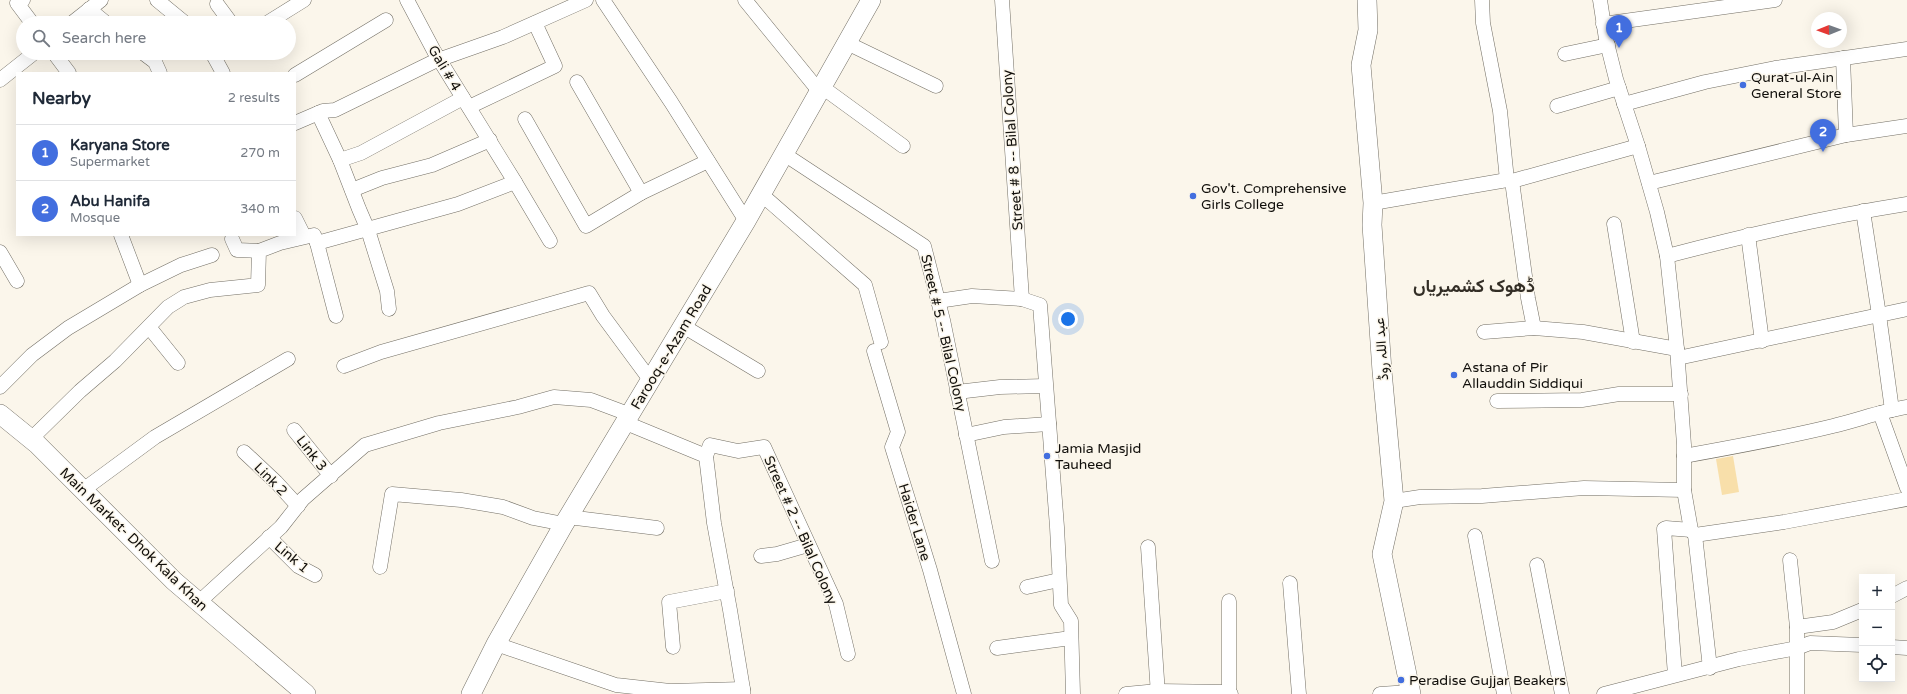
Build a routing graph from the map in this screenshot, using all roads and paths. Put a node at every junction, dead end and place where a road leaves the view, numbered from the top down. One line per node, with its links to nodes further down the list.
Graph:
1 (23, 0): 17 (street)
2 (101, 0): 16 (street)
3 (157, 0): 20 (street)
4 (304, 0): 22 (street)
5 (407, 0): 35 (street, Gali # 4)
6 (586, 0): 24 (street)
7 (603, 0): 58 (street)
8 (745, 0): 44 (street)
9 (871, 0): 26 (street, Farooq-e-Azam Road)
10 (1002, 0): 83 (street, Street # 8 -- Bilal Colony)
11 (1367, 0): 65 (street, عبد اللہ روڈ)
12 (1482, 0): 59 (street)
13 (1600, 0): 25 (street)
14 (1775, 0): 25 (street)
15 (217, 4): 21 (street)
16 (89, 9): 18 (street); 19 (street)
17 (27, 16)
18 (80, 16)
19 (98, 16)
20 (176, 16)
21 (226, 16)
22 (278, 16)
23 (386, 20): 39 (street)
24 (535, 23): 35 (street); 45 (street)
25 (1604, 24): 27 (street)
26 (847, 43): 42 (street); 44 (street, Farooq-e-Azam Road)
27 (1608, 46): 29 (street); 43 (street)
28 (1907, 49): 30 (street)
29 (1565, 54)
30 (1843, 58): 46 (street); 52 (street)
31 (25, 60): 40 (street)
32 (59, 60): 36 (street)
33 (152, 60): 37 (street)
34 (219, 60): 38 (street)
35 (440, 61): 45 (street, Gali # 4); 48 (street)
36 (68, 72)
37 (160, 72)
38 (223, 72)
39 (296, 74)
40 (0, 80)
41 (577, 82): 63 (street)
42 (936, 86)
43 (1619, 88): 46 (street); 47 (street)
44 (821, 89): 54 (street); 56 (street, Farooq-e-Azam Road)
45 (466, 102): 53 (street, Gali # 4); 57 (street)
46 (1624, 104): 55 (street)
47 (1557, 106)
48 (318, 113): 50 (street); 57 (street)
49 (525, 118): 63 (street)
50 (296, 123)
51 (1907, 126): 52 (street)
52 (1846, 136): 61 (street)
53 (488, 137): 60 (street, Gali # 4); 62 (street)
54 (903, 146)
55 (1638, 146): 59 (street); 61 (street)
56 (784, 154): 64 (street, Farooq-e-Azam Road); 84 (street, Street # 5 -- Bilal Colony)
57 (340, 160): 62 (street)
58 (708, 161): 63 (street); 69 (street)
59 (1510, 180): 65 (street); 91 (street)
60 (515, 182): 71 (street); 76 (street, Gali # 4)
61 (1649, 183): 80 (street)
62 (352, 190): 71 (street)
63 (641, 193)
64 (761, 194): 69 (street, Farooq-e-Azam Road); 164 (street, Haider Lane)
65 (1373, 203): 122 (street, عبد اللہ روڈ)
66 (1907, 204): 67 (street)
67 (1862, 211): 72 (street); 87 (street)
68 (296, 219): 75 (street)
69 (746, 221): 89 (street, Farooq-e-Azam Road)
70 (1614, 224): 94 (street)
71 (368, 230): 75 (street); 86 (street)
72 (1748, 235): 80 (street); 93 (street)
73 (121, 236): 82 (street)
74 (232, 239): 77 (street)
75 (311, 240): 77 (street); 88 (street)
76 (550, 241)
77 (259, 251): 90 (street)
78 (0, 252): 81 (street)
79 (212, 255): 82 (street)
80 (1667, 256): 95 (street)
81 (16, 282)
82 (140, 285): 102 (street)
83 (1022, 299): 84 (street); 101 (street)
84 (938, 301): 103 (street, Street # 5 -- Bilal Colony)
85 (1907, 309): 87 (street)
86 (389, 310)
87 (1879, 315): 93 (street); 107 (street)
88 (336, 316)
89 (684, 326): 99 (street); 100 (street, Farooq-e-Azam Road)
90 (149, 327): 97 (street); 113 (street)
91 (1534, 328): 92 (street); 94 (street)
92 (1484, 332)
93 (1762, 340): 95 (street)
94 (1632, 342): 95 (street)
95 (1678, 354): 104 (street)
96 (288, 359): 119 (street)
97 (178, 363)
98 (344, 366): 100 (street)
99 (758, 371)
100 (650, 381): 109 (street, Farooq-e-Azam Road)
101 (1045, 386): 103 (street); 110 (street)
102 (0, 387)
103 (957, 392): 112 (street, Street # 5 -- Bilal Colony)
104 (1680, 394): 105 (street); 116 (street)
105 (1498, 401)
106 (1907, 408): 107 (street)
107 (1886, 411): 116 (street); 118 (street)
108 (0, 414): 113 (street, Main Market- Dhok Kala Khan)
109 (629, 419): 115 (street); 117 (street); 124 (street, Farooq-e-Azam Road)
110 (1049, 424): 112 (street); 137 (street)
111 (294, 430): 117 (street, Link 3)
112 (966, 435): 133 (street, Street # 5 -- Bilal Colony)
113 (31, 439): 119 (street, Main Market- Dhok Kala Khan)
114 (244, 452): 123 (street, Link 2)
115 (706, 456): 129 (street, Street # 2 -- Bilal Colony); 141 (street)
116 (1684, 456): 120 (street)
117 (331, 476): 123 (street)
118 (1907, 488)
119 (83, 490): 144 (street, Main Market- Dhok Kala Khan)
120 (1684, 490): 122 (street); 126 (street)
121 (1907, 499): 126 (street)
122 (1394, 501): 161 (street, عبد اللہ روڈ)
123 (298, 506): 128 (street)
124 (566, 521): 125 (street); 135 (street); 148 (street, Farooq-e-Azam Road)
125 (657, 528)
126 (1693, 533): 156 (street); 157 (street)
127 (1474, 536): 169 (street)
128 (269, 537): 136 (street, Link 1); 144 (street)
129 (808, 545): 131 (street); 155 (street, Street # 2 -- Bilal Colony)
130 (1148, 547): 159 (street)
131 (761, 556)
132 (1790, 560): 146 (street)
133 (992, 561)
134 (1537, 565): 170 (street)
135 (380, 567)
136 (315, 575)
137 (1059, 580): 139 (street); 147 (street)
138 (1290, 583): 167 (street)
139 (1026, 586)
140 (1907, 588): 142 (street)
141 (727, 591): 150 (street); 158 (street)
142 (1895, 594)
143 (1229, 601): 160 (street)
144 (199, 602): 162 (street, Main Market- Dhok Kala Khan)
145 (1859, 611): 146 (street)
146 (1797, 627): 153 (street)
147 (1072, 638): 152 (street); 165 (street)
148 (496, 644): 158 (street); 163 (street, Farooq-e-Azam Road)
149 (1859, 646): 153 (street)
150 (673, 647)
151 (1895, 647): 154 (street)
152 (997, 648)
153 (1796, 648): 156 (street); 172 (street)
154 (1907, 648)
155 (848, 654)
156 (1710, 668): 157 (street)
157 (1675, 675): 171 (street)
158 (743, 691)
159 (1158, 692): 160 (street); 166 (street)
160 (1230, 693)
161 (1410, 693): 168 (street)
162 (306, 694)
163 (471, 694)
164 (964, 694)
165 (1073, 694)
166 (1126, 694)
167 (1299, 694)
168 (1380, 694)
169 (1504, 694)
170 (1562, 694)
171 (1604, 694)
172 (1797, 694)

